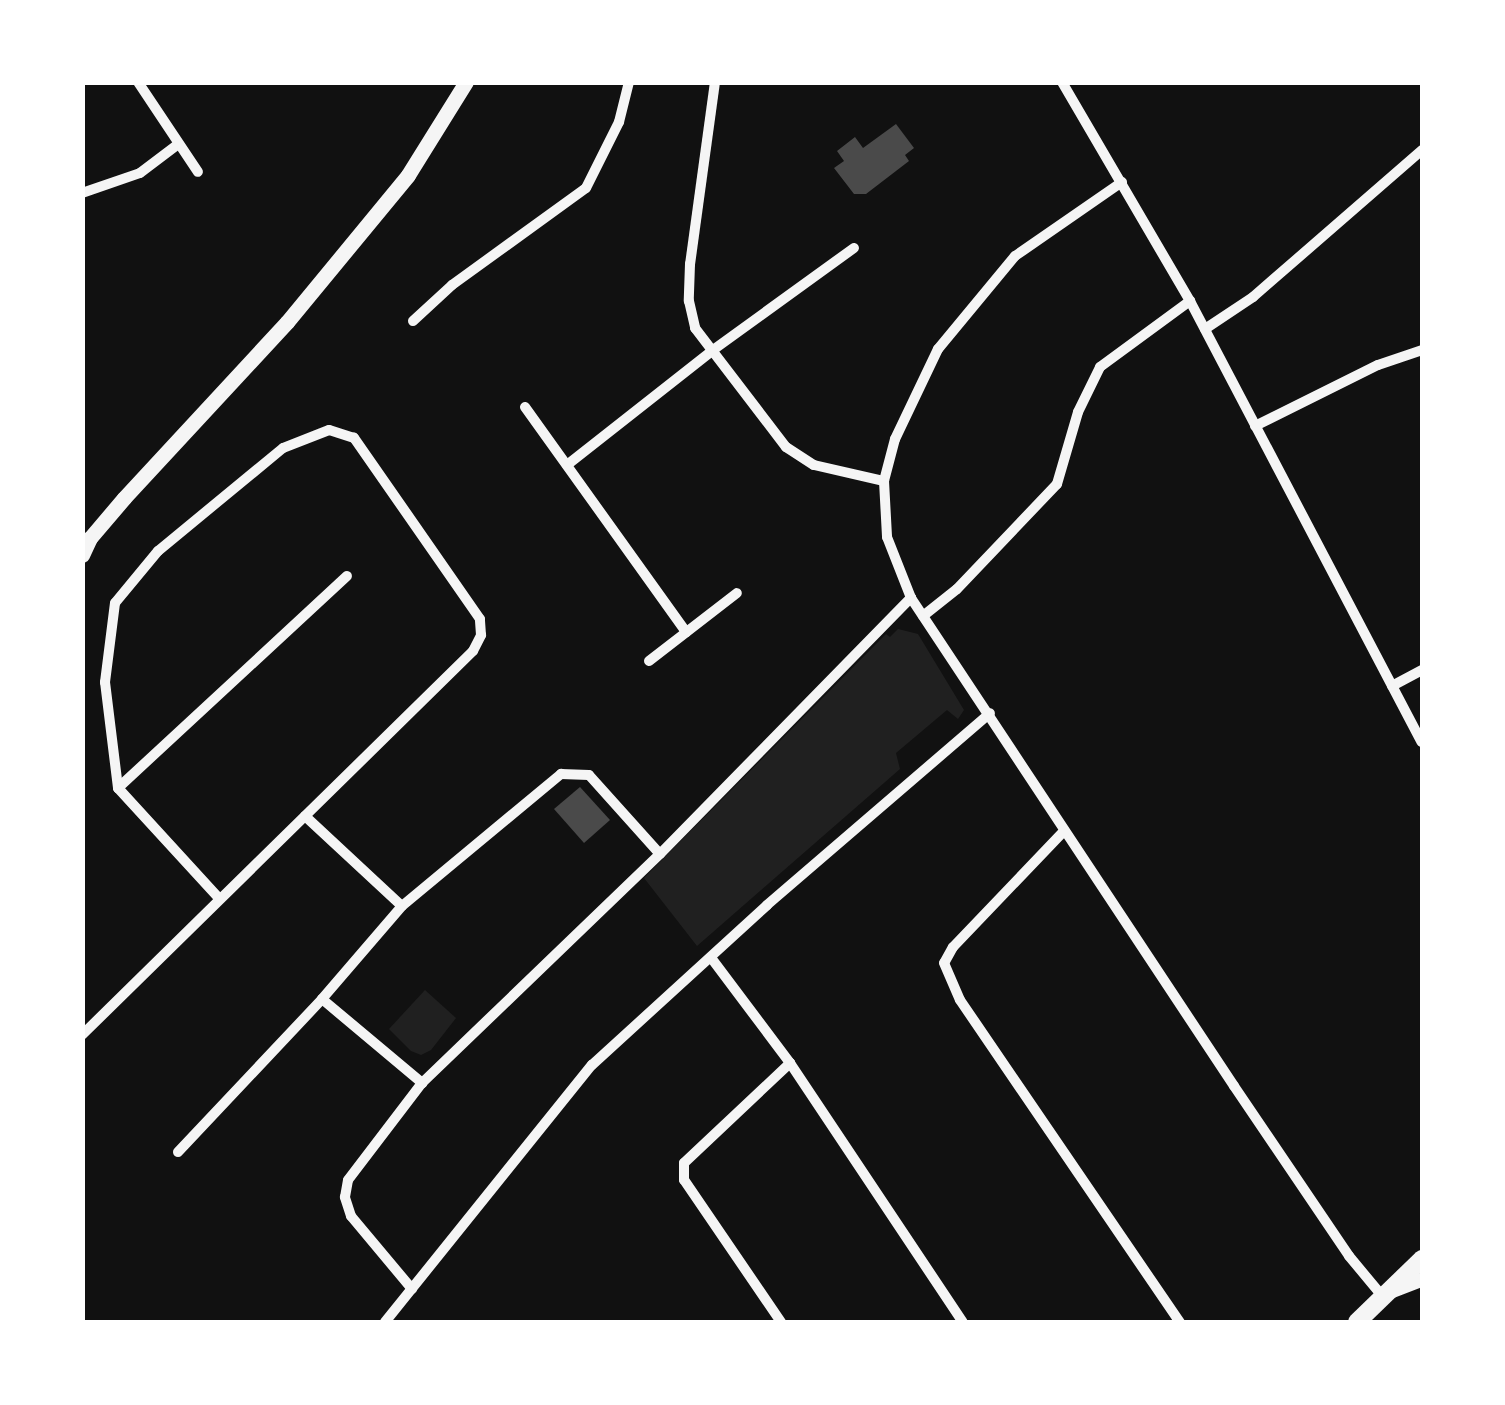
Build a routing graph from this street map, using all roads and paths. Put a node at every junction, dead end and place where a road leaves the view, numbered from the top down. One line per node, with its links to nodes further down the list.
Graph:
1 (138, 82): 6 (street)
2 (466, 82): 21 (main road)
3 (628, 82): 13 (street)
4 (715, 82): 15 (street)
5 (1062, 82): 9 (street)
6 (178, 146): 8 (street); 10 (street)
7 (1422, 150): 14 (street)
8 (198, 172)
9 (1122, 182): 12 (street); 20 (street)
10 (82, 194)
11 (854, 248): 15 (street)
12 (1190, 301): 14 (street); 25 (street)
13 (413, 320)
14 (1205, 329): 18 (street)
15 (713, 350): 19 (street); 20 (street)
16 (1422, 350): 18 (street)
17 (525, 408): 19 (street)
18 (1255, 426): 29 (street)
19 (566, 465): 26 (street)
20 (884, 481): 24 (street)
21 (82, 555)
22 (347, 576): 32 (street)
23 (737, 593): 26 (street)
24 (910, 598): 25 (street); 35 (street)
25 (923, 616): 30 (street)
26 (686, 632): 27 (street)
27 (649, 661)
28 (1422, 670): 29 (street)
29 (1392, 686): 31 (street)
30 (990, 713): 34 (street); 38 (street)
31 (1422, 742)
32 (118, 788): 33 (street); 36 (street)
33 (305, 816): 36 (street); 37 (street)
34 (1064, 831): 47 (street); 51 (street)
35 (660, 854): 37 (street); 42 (street)
36 (218, 897): 40 (street)
37 (402, 906): 39 (street)
38 (712, 959): 41 (street); 46 (street)
39 (322, 999): 42 (street); 43 (street)
40 (82, 1034)
41 (790, 1064): 49 (street); 50 (street)
42 (422, 1082): 46 (street)
43 (178, 1152)
44 (1422, 1258): 47 (highway)
45 (1422, 1280): 47 (main road)
46 (412, 1289): 48 (street)
47 (1386, 1294): 52 (highway)
48 (386, 1322)
49 (781, 1322)
50 (963, 1322)
51 (1180, 1322)
52 (1357, 1322)

